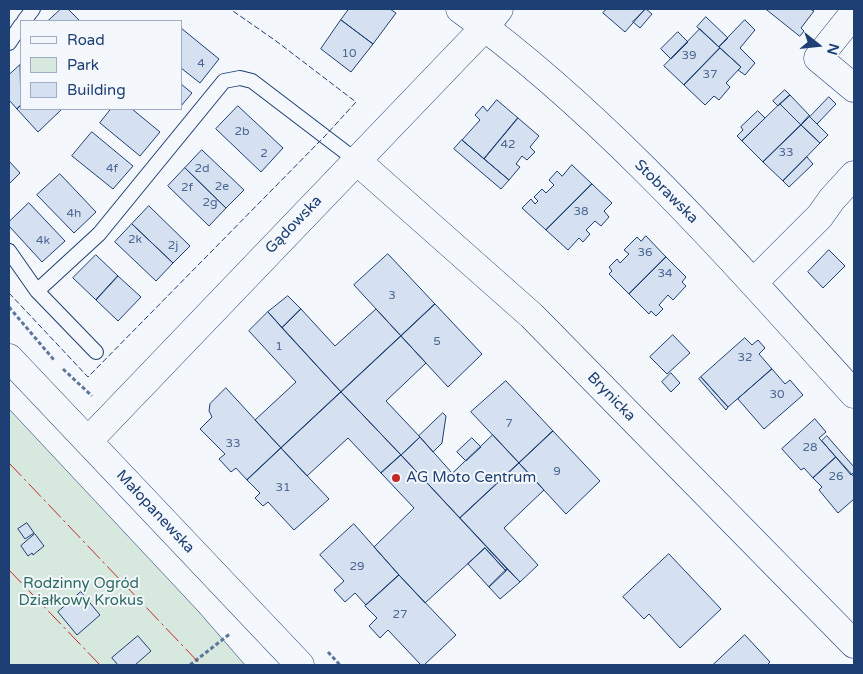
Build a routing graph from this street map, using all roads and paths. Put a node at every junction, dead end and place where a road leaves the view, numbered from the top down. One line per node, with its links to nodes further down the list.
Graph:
1 (33, 9): 5 (lane)
2 (460, 9): 4 (street, Stobrawska)
3 (854, 13): 8 (street)
4 (492, 18): 9 (street, Gądowska); 12 (street, Stobrawska)
5 (25, 20)
6 (20, 26): 7 (lane)
7 (9, 43)
8 (854, 88)
9 (357, 161): 13 (lane); 17 (street, Gądowska); 19 (street, Brynicka)
10 (854, 175): 12 (street)
11 (9, 251): 13 (lane)
12 (753, 283): 16 (street, Stobrawska)
13 (37, 291): 14 (lane)
14 (96, 352)
15 (9, 358): 17 (street, Małopanewska)
16 (854, 394)
17 (88, 441): 18 (street, Małopanewska)
18 (252, 614): 20 (path); 21 (street, Małopanewska)
19 (854, 644)
20 (190, 665)
21 (300, 665)

